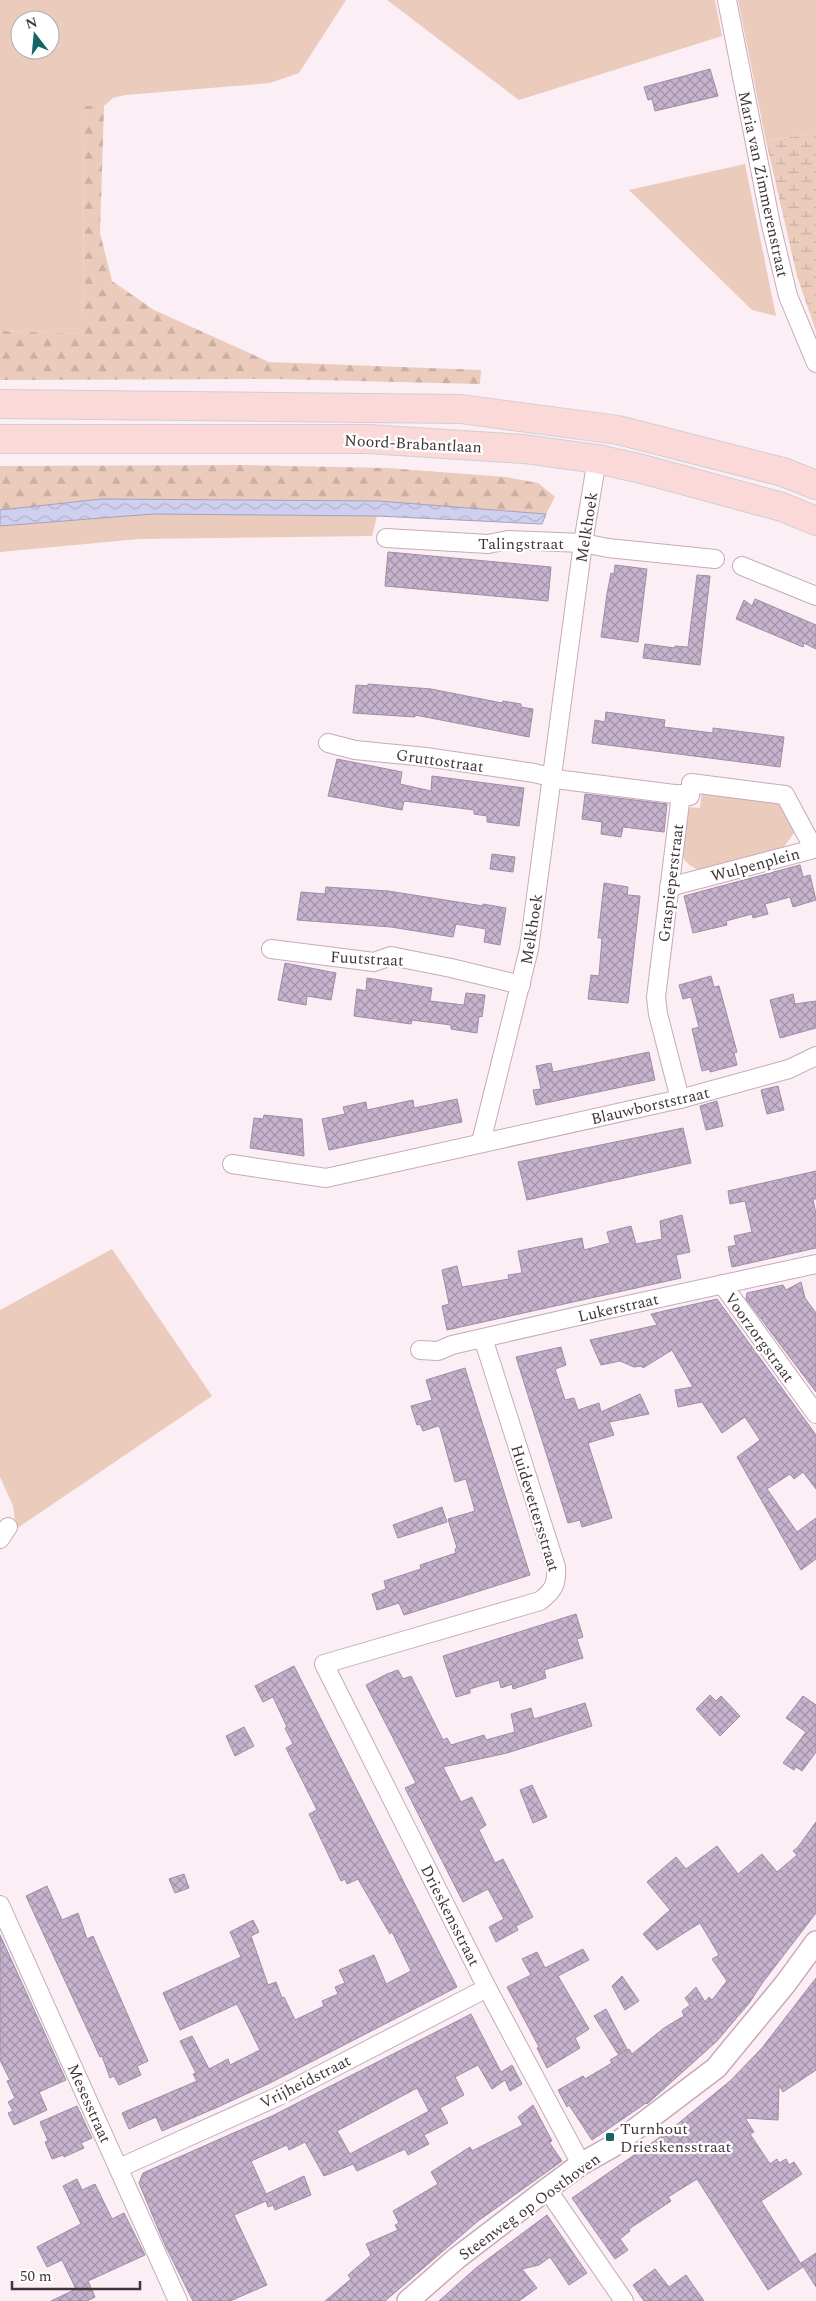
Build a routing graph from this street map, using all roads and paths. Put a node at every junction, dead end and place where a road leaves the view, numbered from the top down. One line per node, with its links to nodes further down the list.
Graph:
1 (727, 0): 2 (street, Maria van Zimmerenstraat)
2 (816, 363)
3 (0, 404): 6 (main road, Noord-Brabantlaan)
4 (0, 439): 5 (main road, Noord-Brabantlaan)
5 (597, 459): 7 (main road, Noord-Brabantlaan); 9 (street, Melkhoek)
6 (816, 485)
7 (816, 521)
8 (386, 538): 9 (street, Talingstraat)
9 (583, 543): 10 (street, Talingstraat); 14 (street, Melkhoek)
10 (715, 559)
11 (742, 566): 12 (street)
12 (816, 596)
13 (328, 743): 14 (street, Gruttostraat)
14 (552, 777): 15 (street); 18 (street, Melkhoek)
15 (681, 794): 16 (street, Graspieperstraat); 16 (street, Wulpenplein)
16 (669, 887): 20 (street, Graspieperstraat)
17 (271, 949): 18 (street, Fuutstraat)
18 (521, 985): 21 (street, Melkhoek)
19 (816, 1056): 20 (street, Blauwborststraat)
20 (680, 1099): 21 (street, Blauwborststraat)
21 (481, 1142): 22 (street)
22 (232, 1164)
23 (816, 1264): 24 (street, Lukerstraat)
24 (722, 1284): 25 (street, Lukerstraat); 27 (street, Voorzorgstraat)
25 (483, 1338): 26 (street, Lukerstraat); 28 (street, Huidevettersstraat)
26 (420, 1350)
27 (816, 1414)
28 (324, 1664): 31 (street, Drieskensstraat)
29 (0, 1905): 33 (street, Mesesstraat)
30 (816, 1942): 32 (street, Steenweg op Oosthoven)
31 (487, 1988): 32 (street, Drieskensstraat); 33 (street, Vrijheidstraat)
32 (581, 2164): 34 (street, Steenweg op Oosthoven)
33 (119, 2168): 35 (street, Mesesstraat)
34 (547, 2189): 36 (street, Steenweg op Oosthoven); 37 (street)
35 (178, 2301)
36 (408, 2301)
37 (624, 2301)

